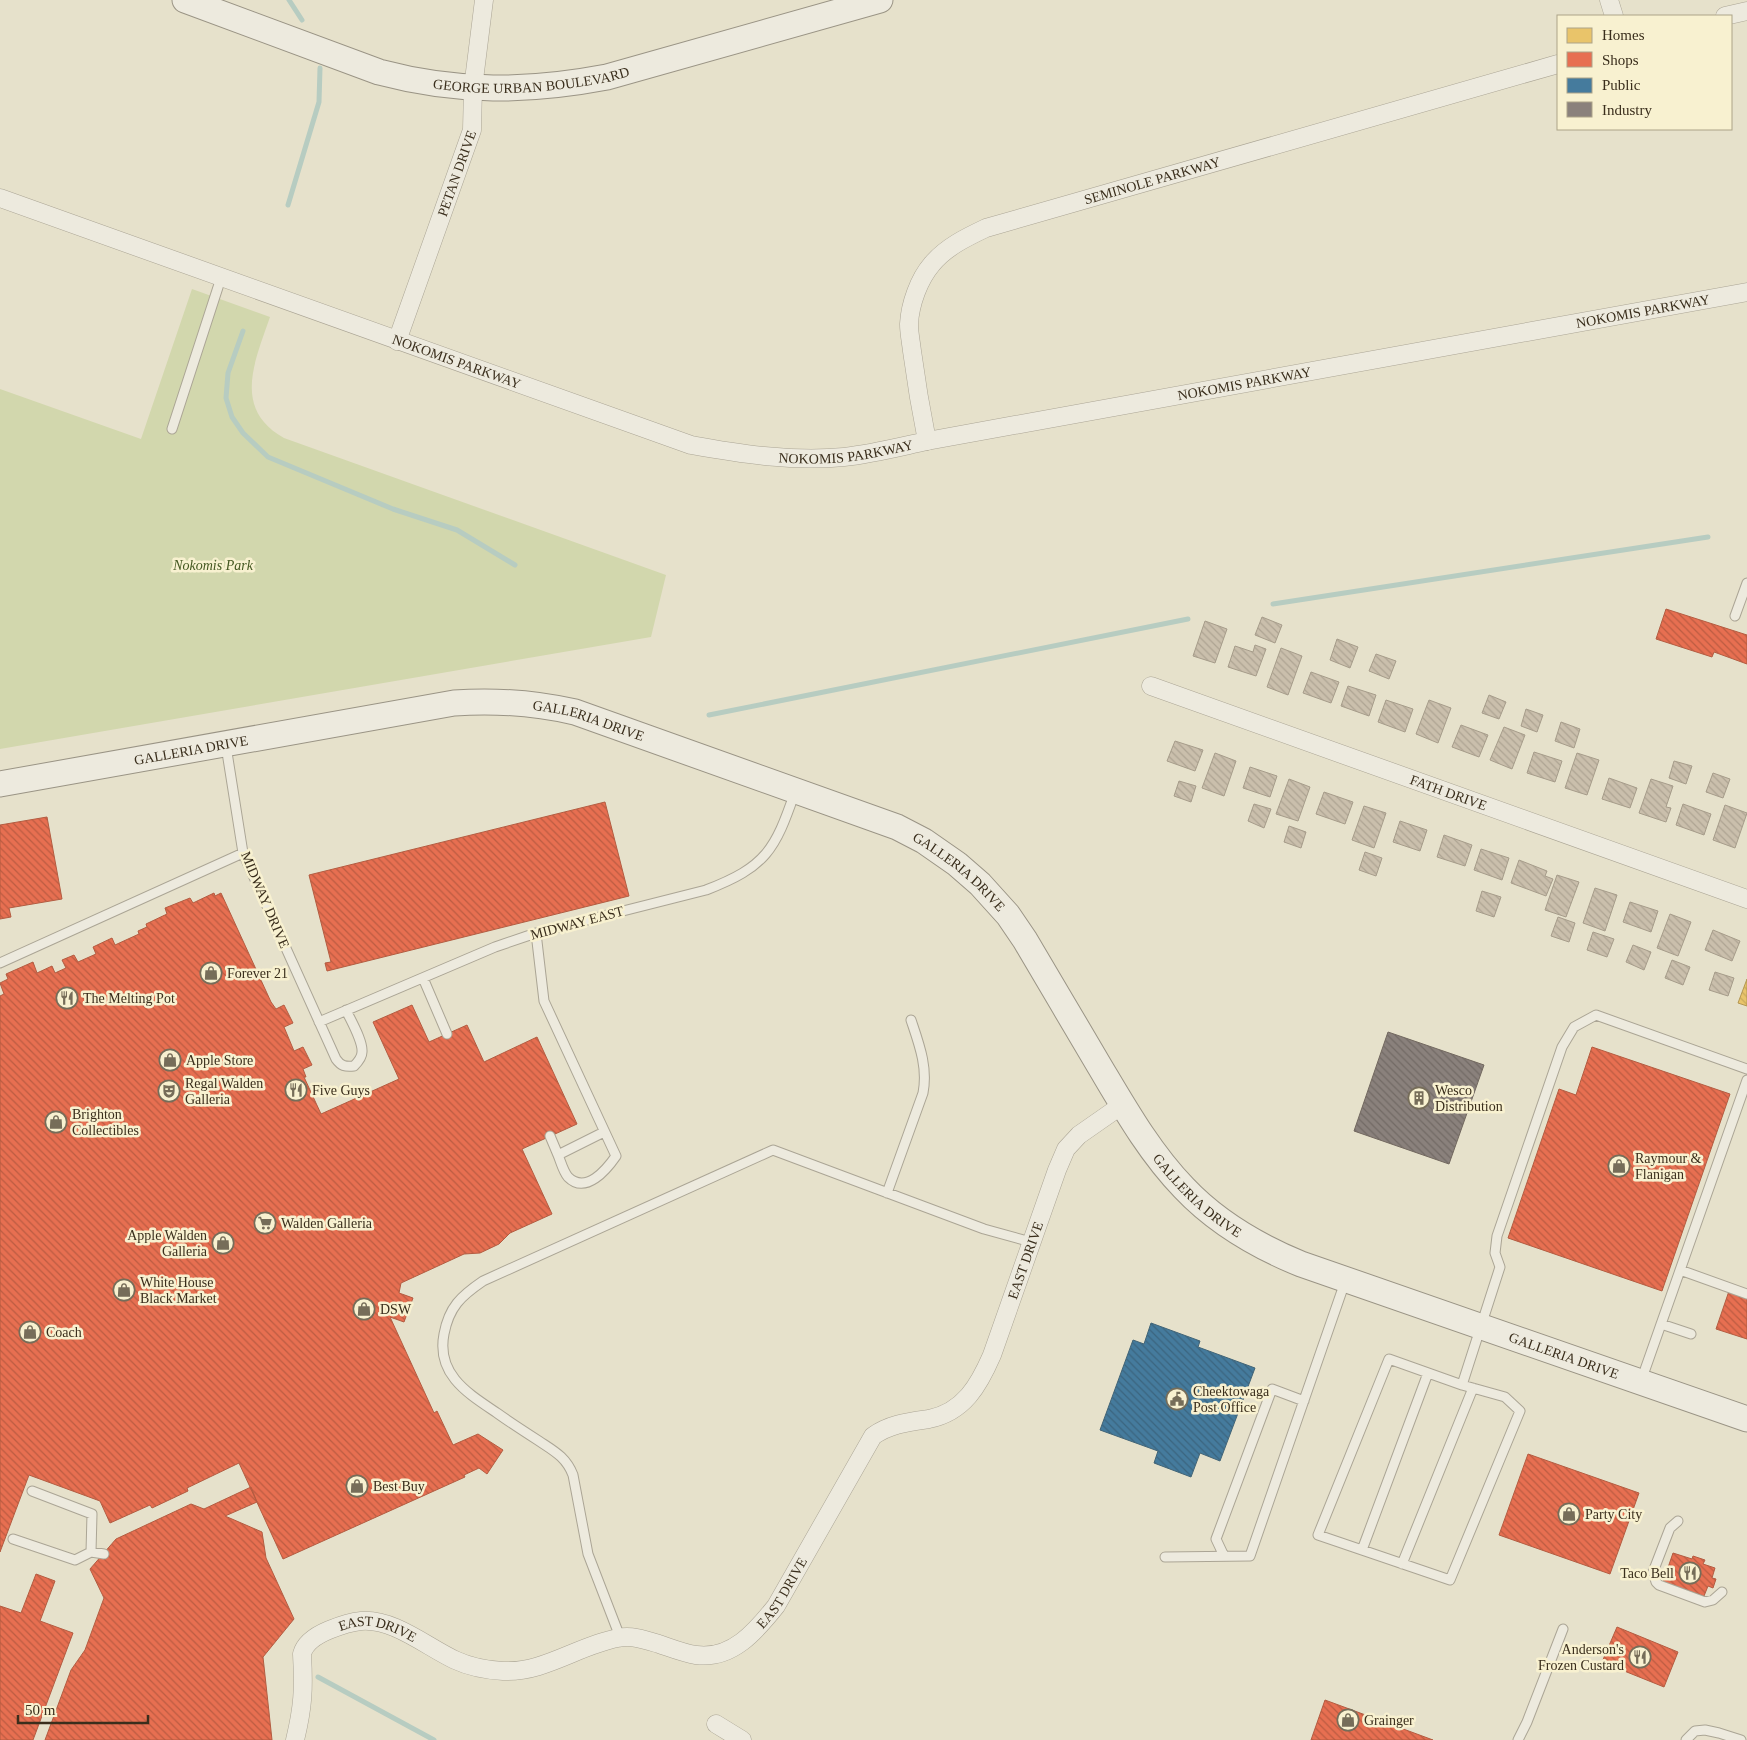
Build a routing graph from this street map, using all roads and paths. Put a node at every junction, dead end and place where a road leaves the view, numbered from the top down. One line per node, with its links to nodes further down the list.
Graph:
1 (185, 0): 9 (street, GEORGE URBAN BOULEVARD)
2 (484, 0): 9 (street, PETAN DRIVE)
3 (880, 0): 9 (street, GEORGE URBAN BOULEVARD)
4 (1609, 0): 6 (street)
5 (1747, 11): 7 (street)
6 (1614, 15)
7 (1729, 15)
8 (1557, 64): 15 (street, SEMINOLE PARKWAY)
9 (473, 88): 13 (street, PETAN DRIVE)
10 (0, 198): 11 (street, NOKOMIS PARKWAY)
11 (221, 278): 13 (street, NOKOMIS PARKWAY); 14 (lane)
12 (1747, 292): 15 (street, NOKOMIS PARKWAY)
13 (397, 341): 15 (street, NOKOMIS PARKWAY)
14 (172, 429)
15 (927, 441)
16 (1747, 583): 17 (lane)
17 (1735, 616)
18 (1151, 686): 23 (street, FATH DRIVE)
19 (225, 743): 20 (street, GALLERIA DRIVE); 21 (street, GALLERIA DRIVE); 22 (lane, MIDWAY DRIVE)
20 (0, 784)
21 (796, 789): 24 (lane, MIDWAY EAST); 33 (street, GALLERIA DRIVE)
22 (243, 853): 25 (lane); 29 (lane, MIDWAY DRIVE)
23 (1747, 899)
24 (536, 934): 26 (lane, MIDWAY EAST); 34 (lane)
25 (0, 962)
26 (423, 978): 27 (lane, MIDWAY EAST); 30 (lane)
27 (346, 1010): 29 (lane, MIDWAY EAST); 29 (lane, MIDWAY DRIVE)
28 (911, 1020): 37 (lane)
29 (319, 1022)
30 (447, 1034)
31 (1747, 1069): 43 (lane)
32 (1747, 1080): 39 (lane)
33 (1122, 1105): 38 (street, EAST DRIVE); 40 (street, GALLERIA DRIVE)
34 (604, 1132): 36 (lane); 36 (lane)
35 (550, 1136): 36 (lane)
36 (558, 1155)
37 (887, 1193): 38 (lane); 62 (lane)
38 (1031, 1242): 62 (street, EAST DRIVE)
39 (1680, 1270): 41 (lane); 42 (lane)
40 (1346, 1280): 43 (street, GALLERIA DRIVE); 49 (lane)
41 (1747, 1294)
42 (1661, 1324): 44 (lane); 46 (lane)
43 (1480, 1326): 46 (street, GALLERIA DRIVE); 47 (lane)
44 (1691, 1334)
45 (1428, 1373): 47 (lane); 54 (lane); 54 (lane)
46 (1640, 1382): 50 (street, GALLERIA DRIVE)
47 (1462, 1385): 48 (lane)
48 (1473, 1388): 59 (lane); 59 (lane)
49 (1304, 1401): 57 (lane); 57 (lane)
50 (1747, 1419)
51 (32, 1491): 55 (lane)
52 (1678, 1521): 60 (lane)
53 (13, 1539): 55 (lane)
54 (1362, 1550): 59 (lane)
55 (91, 1552): 56 (lane)
56 (104, 1554)
57 (1224, 1556): 58 (lane)
58 (1165, 1557)
59 (1402, 1564)
60 (1722, 1592)
61 (1563, 1629): 66 (lane)
62 (620, 1637): 64 (street, EAST DRIVE)
63 (716, 1724): 65 (street)
64 (295, 1740)
65 (742, 1740)
66 (1518, 1740)
67 (1686, 1740): 68 (lane)
68 (1741, 1740)

